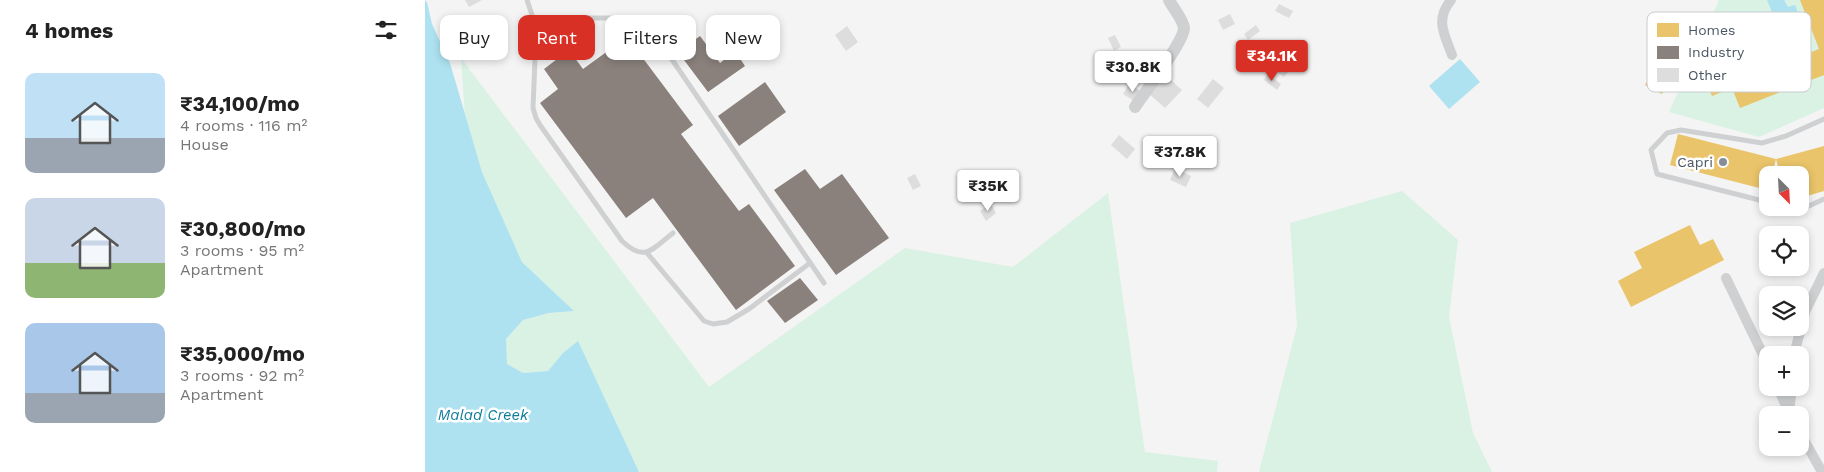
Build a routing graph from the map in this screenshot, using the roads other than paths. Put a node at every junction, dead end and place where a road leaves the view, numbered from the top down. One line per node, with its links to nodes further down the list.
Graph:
1 (527, 0): 4 (lane)
2 (1169, 0): 8 (street)
3 (1451, 0): 6 (street)
4 (532, 15)
5 (595, 18): 15 (lane)
6 (1452, 55)
7 (535, 60): 14 (lane)
8 (1135, 107)
9 (1824, 119): 11 (lane)
10 (1824, 199): 12 (lane)
11 (1759, 200)
12 (1809, 206)
13 (673, 232): 14 (lane)
14 (647, 252): 15 (lane)
15 (810, 263): 18 (lane)
16 (1824, 273): 20 (street)
17 (1726, 278): 19 (street)
18 (824, 283)
19 (1759, 346)
20 (1796, 346)
21 (1809, 449): 22 (street)
22 (1822, 472)

